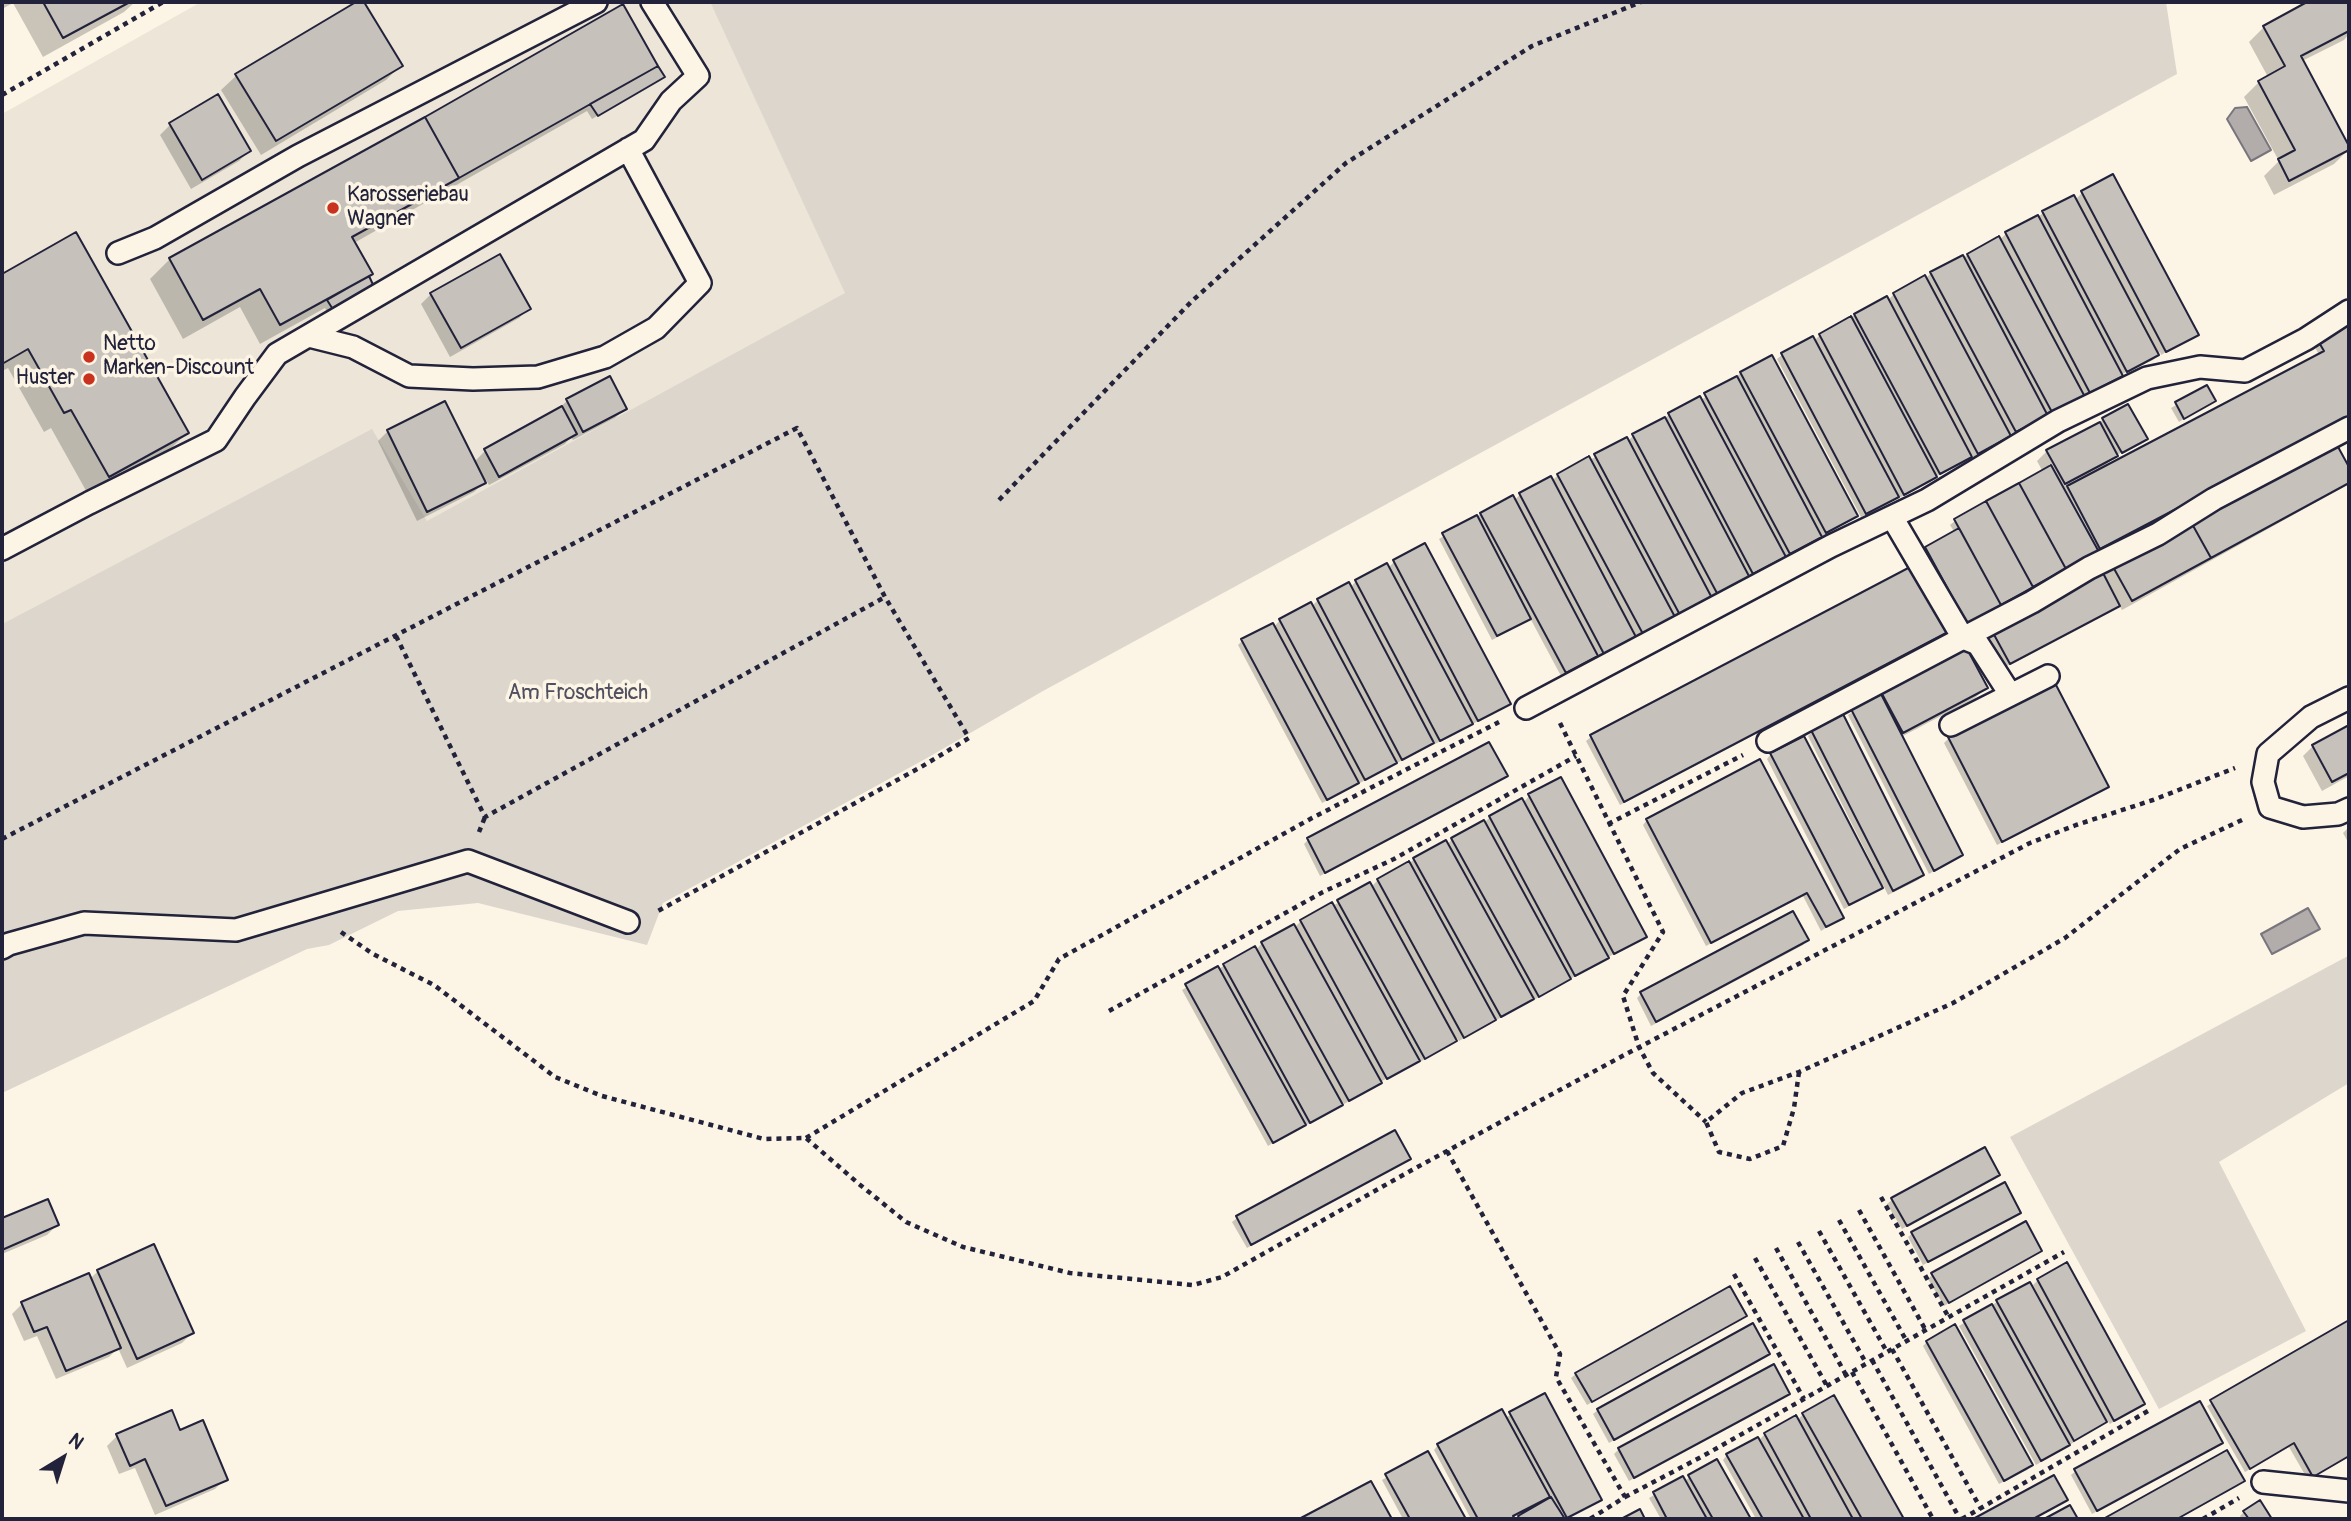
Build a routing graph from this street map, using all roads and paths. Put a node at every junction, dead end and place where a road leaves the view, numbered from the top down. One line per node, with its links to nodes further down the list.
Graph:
1 (163, 2): 5 (path)
2 (596, 2): 7 (lane)
3 (652, 2): 6 (lane)
4 (1641, 2): 11 (path)
5 (2, 95)
6 (628, 149): 9 (lane); 9 (lane)
7 (118, 253)
8 (2349, 312): 12 (lane)
9 (309, 336): 13 (lane)
10 (2349, 428): 16 (lane)
11 (999, 500)
12 (1892, 517): 16 (lane); 19 (lane)
13 (2, 549)
14 (885, 597): 15 (path); 15 (path); 31 (path)
15 (396, 636): 29 (path)
16 (1963, 638): 18 (lane); 23 (lane)
17 (2048, 676): 18 (lane)
18 (2010, 694): 22 (lane)
19 (1547, 697): 21 (lane); 25 (path)
20 (2349, 698): 24 (lane)
21 (1526, 708): 37 (path)
22 (1951, 725)
23 (1768, 741): 28 (path)
24 (2268, 754): 26 (lane); 34 (path)
25 (1576, 756): 28 (path); 33 (path)
26 (2270, 807): 27 (lane); 35 (path)
27 (2349, 809)
28 (1608, 824): 34 (path)
29 (2, 839)
30 (309, 908): 31 (lane); 32 (lane); 37 (path)
31 (628, 922)
32 (2, 948)
33 (1109, 1011)
34 (1639, 1047): 36 (path); 38 (path)
35 (1799, 1072): 36 (path); 36 (path)
36 (1706, 1122)
37 (806, 1138): 38 (path)
38 (1447, 1151): 61 (path)
39 (1881, 1197): 48 (path)
40 (1860, 1210): 49 (path)
41 (1839, 1220): 50 (path)
42 (1819, 1231): 51 (path)
43 (1798, 1242): 53 (path)
44 (1776, 1248): 55 (path)
45 (2064, 1252): 48 (path)
46 (1755, 1258): 56 (path)
47 (1734, 1274): 57 (path)
48 (1948, 1316): 49 (path)
49 (1925, 1329): 50 (path)
50 (1906, 1340): 51 (path)
51 (1889, 1350): 52 (path); 62 (path)
52 (1872, 1360): 53 (path); 65 (path)
53 (1866, 1363): 54 (path)
54 (1852, 1372): 55 (path); 64 (path)
55 (1846, 1375): 56 (path)
56 (1827, 1386): 57 (path)
57 (1804, 1399): 61 (path)
58 (2148, 1411): 62 (path)
59 (2263, 1482): 60 (lane); 66 (path)
60 (2349, 1491)
61 (1625, 1497): 63 (path)
62 (1981, 1509): 65 (path)
63 (1590, 1519)
64 (1933, 1519)
65 (1961, 1519)
66 (2203, 1519)

